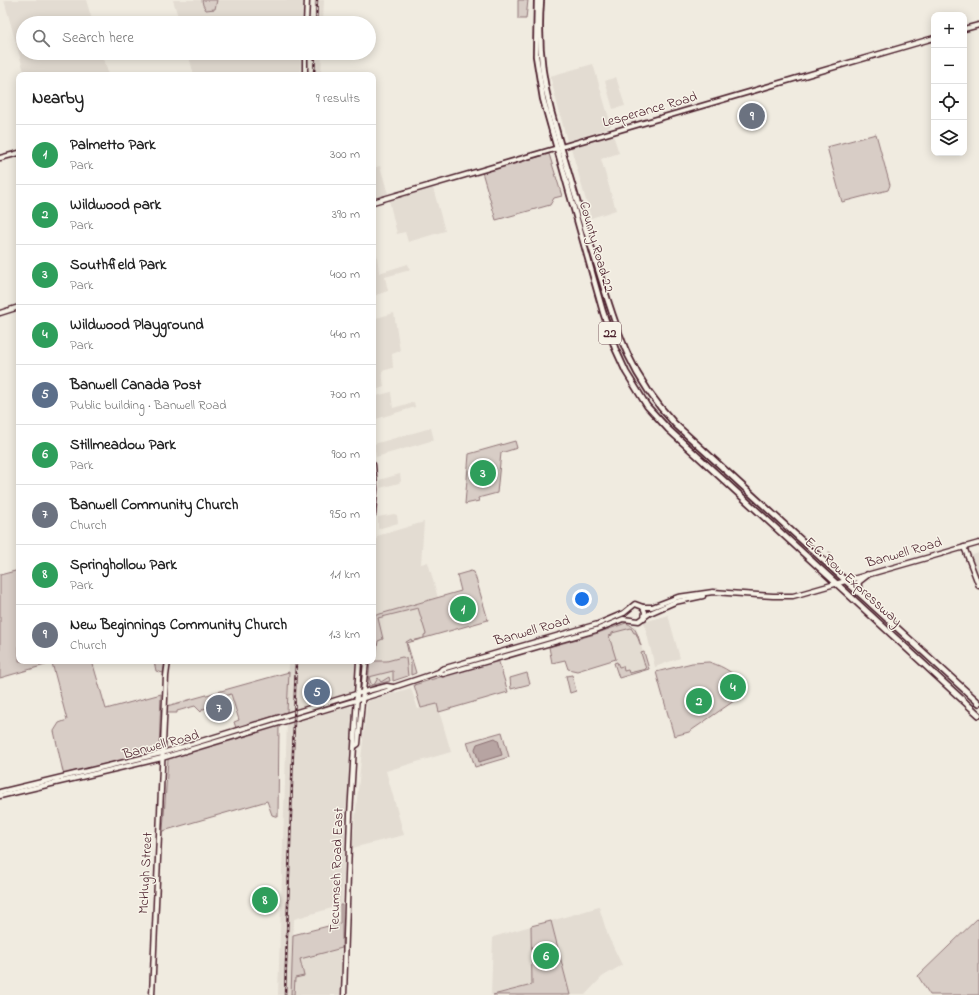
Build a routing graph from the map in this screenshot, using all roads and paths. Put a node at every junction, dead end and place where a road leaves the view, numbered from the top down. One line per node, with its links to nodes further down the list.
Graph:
1 (307, 0): 4 (main road)
2 (537, 0): 10 (main road, County Road 22 / 22)
3 (541, 0): 10 (main road, County Road 22 / 22)
4 (306, 16)
5 (979, 25): 6 (main road)
6 (967, 28)
7 (931, 39): 10 (main road, Lesperance Road)
8 (305, 60): 9 (main road)
9 (305, 72)
10 (559, 147): 13 (main road, Lesperance Road); 16 (main road, County Road 22 / 22); 17 (main road, County Road 22 / 22)
11 (16, 154): 12 (main road)
12 (0, 158)
13 (376, 201)
14 (16, 308): 15 (main road)
15 (0, 313)
16 (719, 465): 21 (main road, E.C. Row Expressway)
17 (710, 468): 22 (main road, E.C. Row Expressway)
18 (979, 543): 19 (main road, Banwell Road)
19 (964, 547): 20 (main road, Banwell Road); 23 (main road)
20 (867, 575): 21 (main road, Banwell Road); 25 (highway)
21 (846, 581): 22 (main road, Banwell Road); 25 (highway, E.C. Row Expressway)
22 (838, 584): 24 (main road, Banwell Road); 40 (highway, E.C. Row Expressway)
23 (979, 586)
24 (718, 593): 27 (main road, Banwell Road); 28 (main road, Banwell Road)
25 (859, 593): 39 (highway, E.C. Row Expressway)
26 (630, 607): 27 (main road); 29 (main road); 33 (main road, Banwell Road)
27 (643, 607): 28 (main road)
28 (644, 618): 29 (main road)
29 (631, 620): 33 (main road, Banwell Road)
30 (168, 664): 42 (main road, McHugh Street)
31 (359, 664): 36 (main road, Tecumseh Road East)
32 (366, 664): 35 (main road, Tecumseh Road East)
33 (439, 672): 34 (main road, Banwell Road)
34 (394, 687): 35 (main road, Banwell Road); 37 (main road, Banwell Road)
35 (364, 693): 36 (main road, Banwell Road); 37 (main road, Tecumseh Road East)
36 (356, 694): 38 (main road, Tecumseh Road East); 42 (main road, Banwell Road)
37 (362, 698): 38 (main road, Banwell Road); 41 (main road, Tecumseh Road East)
38 (356, 700): 41 (main road, Tecumseh Road East); 43 (main road, Banwell Road)
39 (979, 703)
40 (979, 715)
41 (355, 746): 47 (main road, Tecumseh Road East)
42 (162, 753): 43 (main road, McHugh Street); 44 (main road, Banwell Road)
43 (162, 758): 45 (main road, Banwell Road); 46 (main road, McHugh Street)
44 (0, 792)
45 (0, 796)
46 (152, 995)
47 (344, 995)

